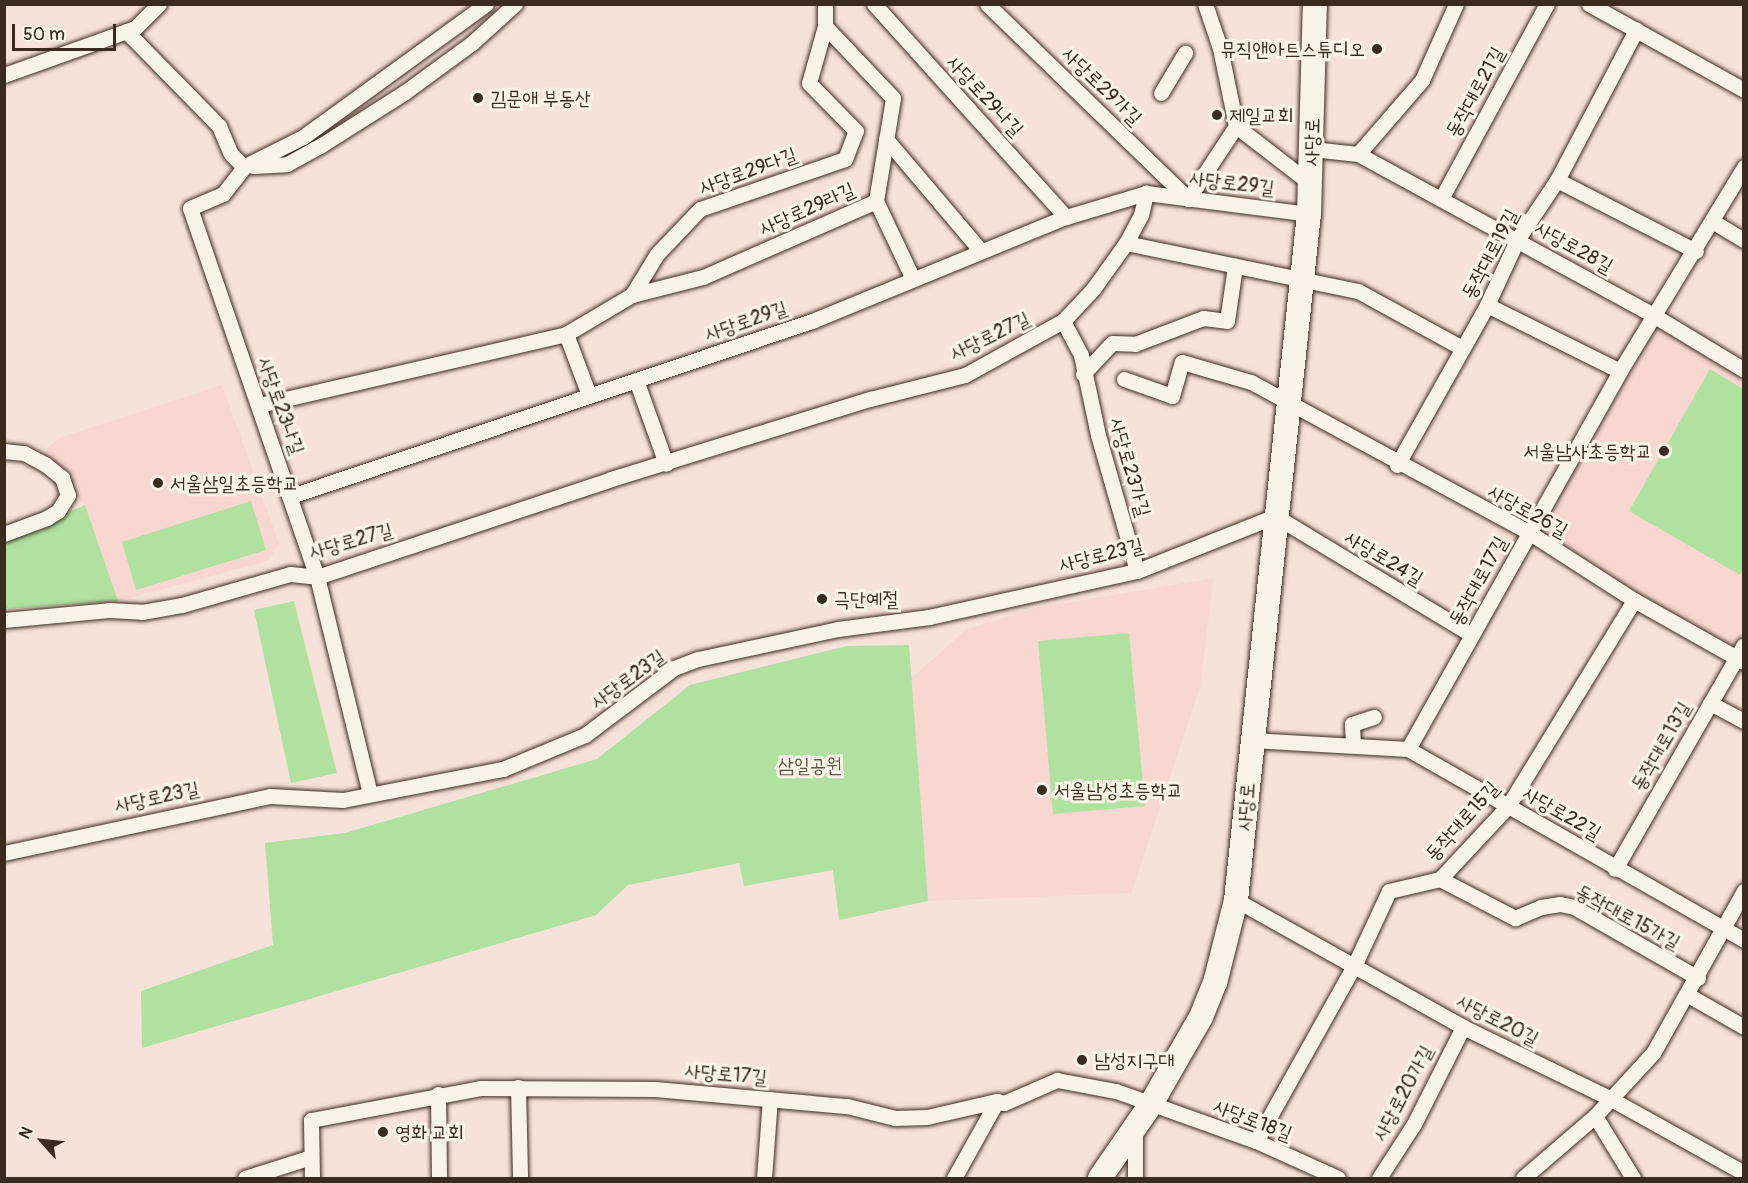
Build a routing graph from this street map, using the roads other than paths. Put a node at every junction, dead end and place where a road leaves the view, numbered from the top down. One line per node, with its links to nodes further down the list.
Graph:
1 (159, 4): 14 (street)
2 (486, 4): 23 (street, 사당로23나길)
3 (515, 4): 23 (street)
4 (825, 4): 12 (street, 사당로29다길)
5 (874, 4): 32 (street, 사당로29나길)
6 (987, 4): 28 (street, 사당로29가길)
7 (1205, 4): 19 (street)
8 (1315, 4): 21 (main road, 사당로)
9 (1456, 4): 22 (street)
10 (1547, 4): 29 (street, 동작대로21길)
11 (1589, 4): 13 (street)
12 (825, 26): 20 (street, 사당로29라길); 42 (street, 사당로29다길)
13 (1636, 30): 17 (street); 25 (street, 동작대로19길)
14 (126, 31): 16 (street); 23 (street)
15 (1185, 53): 18 (street)
16 (4, 75)
17 (1743, 90)
18 (1161, 93)
19 (1236, 126): 26 (street); 28 (street)
20 (886, 139): 30 (street, 사당로29라길); 37 (street)
21 (1312, 149): 22 (street, 사당로28길); 26 (main road, 사당로)
22 (1358, 154): 29 (street, 사당로28길)
23 (244, 167): 55 (street, 사당로23나길)
24 (1743, 167): 33 (street, 동작대로17길)
25 (1557, 180): 34 (street, 동작대로19길); 38 (street)
26 (1311, 184): 31 (main road, 사당로)
27 (1146, 193): 28 (street, 사당로29길); 32 (street, 사당로29길); 36 (street, 사당로27길)
28 (1188, 199): 31 (street, 사당로29길)
29 (1441, 200): 34 (street, 사당로28길)
30 (876, 201): 40 (street); 42 (street, 사당로29라길)
31 (1309, 214): 41 (main road, 사당로)
32 (1066, 217): 37 (street, 사당로29길)
33 (1712, 221): 35 (street); 38 (street, 동작대로17길)
34 (1517, 240): 43 (street, 동작대로19길); 44 (street, 사당로28길)
35 (1743, 240)
36 (1126, 243): 39 (street); 45 (street, 사당로27길)
37 (981, 251): 40 (street, 사당로29길)
38 (1696, 251): 44 (street, 동작대로17길)
39 (1235, 266): 41 (street); 50 (street)
40 (913, 279): 52 (street, 사당로29길)
41 (1301, 280): 47 (street); 54 (main road, 사당로)
42 (632, 295): 46 (street, 사당로29다길)
43 (1487, 305): 47 (street, 동작대로19길); 49 (street)
44 (1653, 315): 48 (street, 사당로28길); 49 (street, 동작대로17길)
45 (1063, 321): 50 (street, 사당로23가길); 57 (street, 사당로27길)
46 (566, 334): 53 (street); 55 (street, 사당로29다길)
47 (1462, 348): 58 (street, 동작대로19길)
48 (1743, 370)
49 (1620, 371): 61 (street, 동작대로17길)
50 (1083, 374): 63 (street, 사당로23가길)
51 (1124, 379): 54 (street)
52 (636, 380): 53 (street, 사당로29길); 57 (street)
53 (589, 395): 59 (street, 사당로29길)
54 (1289, 403): 58 (street, 사당로26길); 60 (main road, 사당로)
55 (259, 405): 59 (street, 사당로23나길)
56 (4, 451): 62 (street)
57 (666, 464): 64 (street, 사당로27길)
58 (1397, 465): 61 (street, 사당로26길)
59 (291, 496): 64 (street, 사당로23나길)
60 (1275, 516): 63 (street, 사당로23길); 67 (street, 사당로24길); 72 (main road, 사당로)
61 (1530, 533): 65 (street, 사당로26길); 67 (street, 동작대로17길)
62 (4, 534)
63 (1137, 571): 75 (street, 사당로23길)
64 (318, 577): 66 (street, 사당로27길); 75 (street, 사당로23나길)
65 (1634, 600): 68 (street, 사당로26길); 76 (street, 동작대로15길)
66 (4, 620)
67 (1472, 635): 74 (street, 동작대로17길)
68 (1741, 655): 69 (street, 동작대로13길)
69 (1710, 704): 71 (street); 78 (street, 동작대로13길)
70 (1374, 717): 73 (street)
71 (1743, 721)
72 (1251, 740): 73 (street, 사당로22길); 81 (main road, 사당로)
73 (1353, 744): 74 (street, 사당로22길)
74 (1408, 749): 76 (street, 사당로22길)
75 (370, 794): 77 (street, 사당로23길)
76 (1508, 806): 78 (street, 사당로22길); 79 (street, 동작대로15길)
77 (4, 853)
78 (1615, 869): 82 (street, 사당로22길)
79 (1440, 879): 84 (street, 동작대로15길); 85 (street, 동작대로15가길)
80 (1743, 891): 82 (street)
81 (1236, 900): 84 (street, 사당로20길); 94 (main road, 사당로)
82 (1721, 928): 83 (street, 사당로22길); 85 (street)
83 (1743, 940)
84 (1354, 966): 87 (street, 사당로20길); 97 (street, 동작대로15길)
85 (1698, 978): 86 (street)
86 (1688, 995): 88 (street); 92 (street)
87 (1463, 1027): 92 (street, 사당로20길); 109 (street, 사당로20가길)
88 (1743, 1027)
89 (518, 1088): 90 (street, 사당로17길); 91 (street, 사당로17길); 103 (street)
90 (438, 1094): 98 (street, 사당로17길); 102 (street)
91 (770, 1099): 93 (street, 사당로17길); 104 (street)
92 (1611, 1099): 95 (street); 99 (street, 사당로20길)
93 (997, 1101): 94 (street, 사당로17길); 105 (street)
94 (1151, 1104): 96 (main road, 사당로); 97 (street, 사당로18길)
95 (1594, 1116): 110 (street); 111 (street)
96 (1135, 1129): 106 (main road, 사당로); 107 (street)
97 (1256, 1141): 108 (street, 사당로18길)
98 (311, 1150): 100 (street); 101 (street)
99 (1743, 1173)
100 (245, 1179)
101 (312, 1179)
102 (439, 1179)
103 (520, 1179)
104 (764, 1179)
105 (954, 1179)
106 (1100, 1179)
107 (1135, 1179)
108 (1338, 1179)
109 (1379, 1179)
110 (1523, 1179)
111 (1633, 1179)

